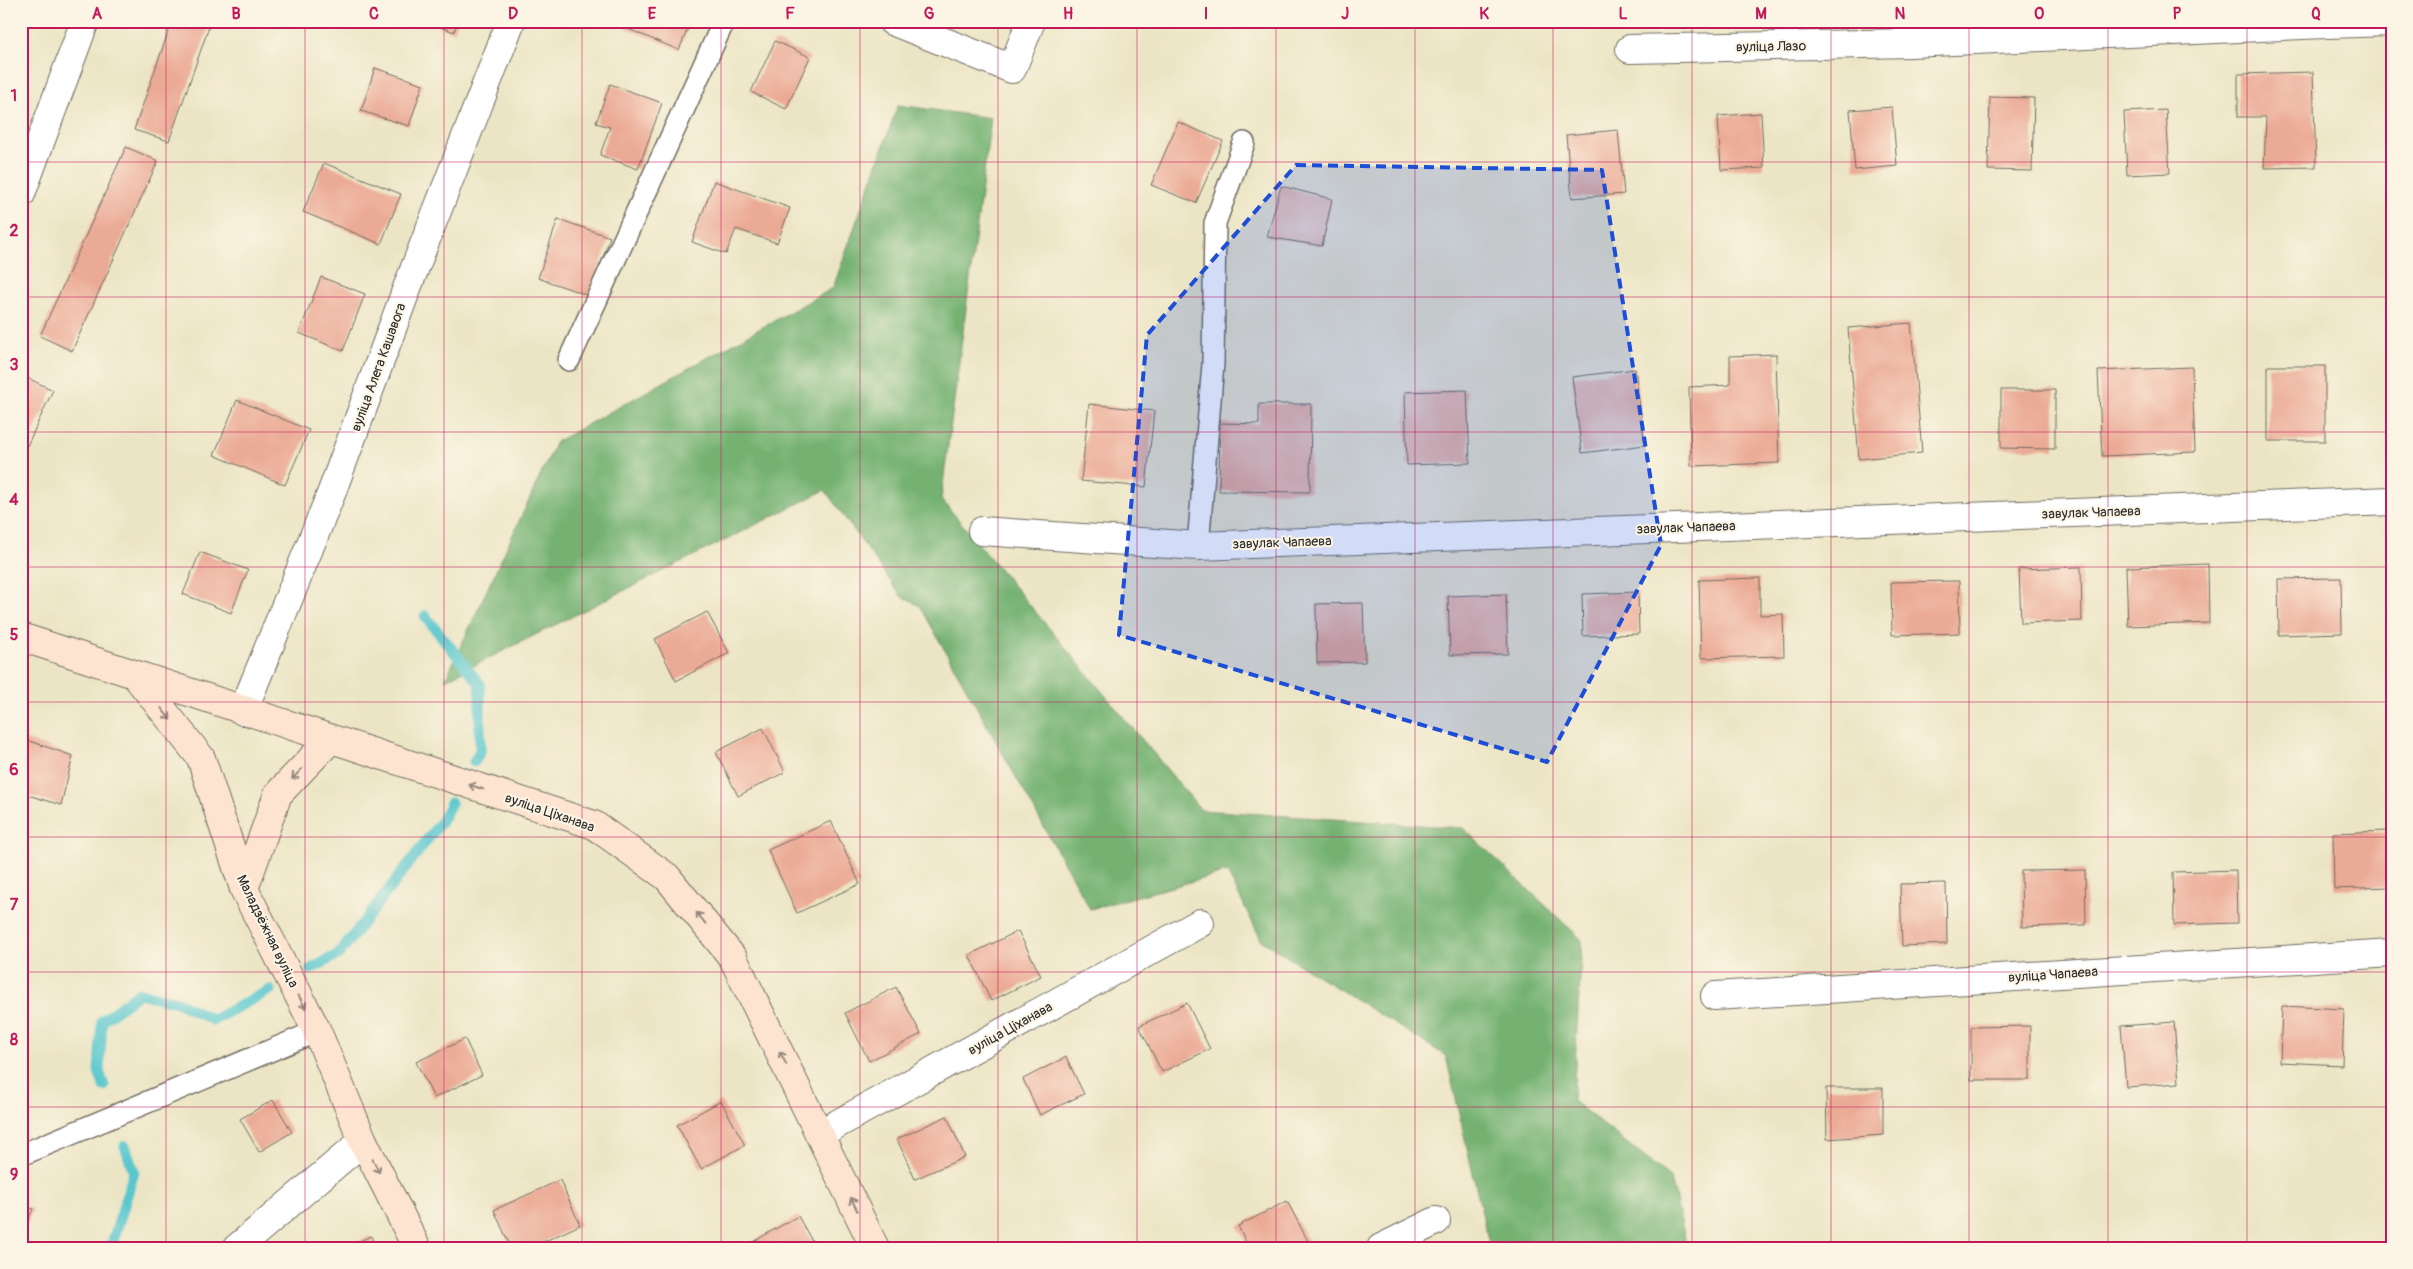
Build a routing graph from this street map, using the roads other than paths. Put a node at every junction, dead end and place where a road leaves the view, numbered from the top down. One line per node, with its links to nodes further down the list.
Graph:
1 (85, 21): 11 (street)
2 (511, 21): 18 (street, вуліца Алега Кашавога)
3 (724, 21): 12 (lane)
4 (892, 21): 5 (street)
5 (1031, 21)
6 (2392, 22): 7 (street, вуліца Лазо)
7 (2326, 23): 8 (street, вуліца Лазо)
8 (1911, 32): 9 (street, вуліца Лазо)
9 (1630, 50)
10 (1244, 143): 15 (lane)
11 (21, 194)
12 (569, 360)
13 (2392, 502): 15 (street, завулак Чапаева)
14 (982, 531): 15 (street, завулак Чапаева)
15 (1198, 546)
16 (21, 637): 17 (street, вуліца Ціханава)
17 (136, 676): 18 (street, вуліца Ціханава); 20 (street, Маладзёжная вуліца, one-way to 20)
18 (242, 711): 19 (street, вуліца Ціханава)
19 (330, 739): 20 (street, one-way to 20); 25 (street, вуліца Ціханава, one-way to 19)
20 (244, 889): 24 (street, Маладзёжная вуліца, one-way to 24)
21 (1200, 923): 25 (street, вуліца Ціханава)
22 (2392, 953): 23 (street, вуліца Чапаева)
23 (1715, 996)
24 (317, 1031): 26 (street, Маладзёжная вуліца); 27 (lane)
25 (820, 1133): 31 (street, вуліца Ціханава, one-way to 25)
26 (363, 1141): 29 (street); 30 (street, Маладзёжная вуліца, one-way to 30)
27 (21, 1155)
28 (1436, 1221): 32 (street)
29 (237, 1248)
30 (417, 1248)
31 (876, 1248)
32 (1381, 1248)

